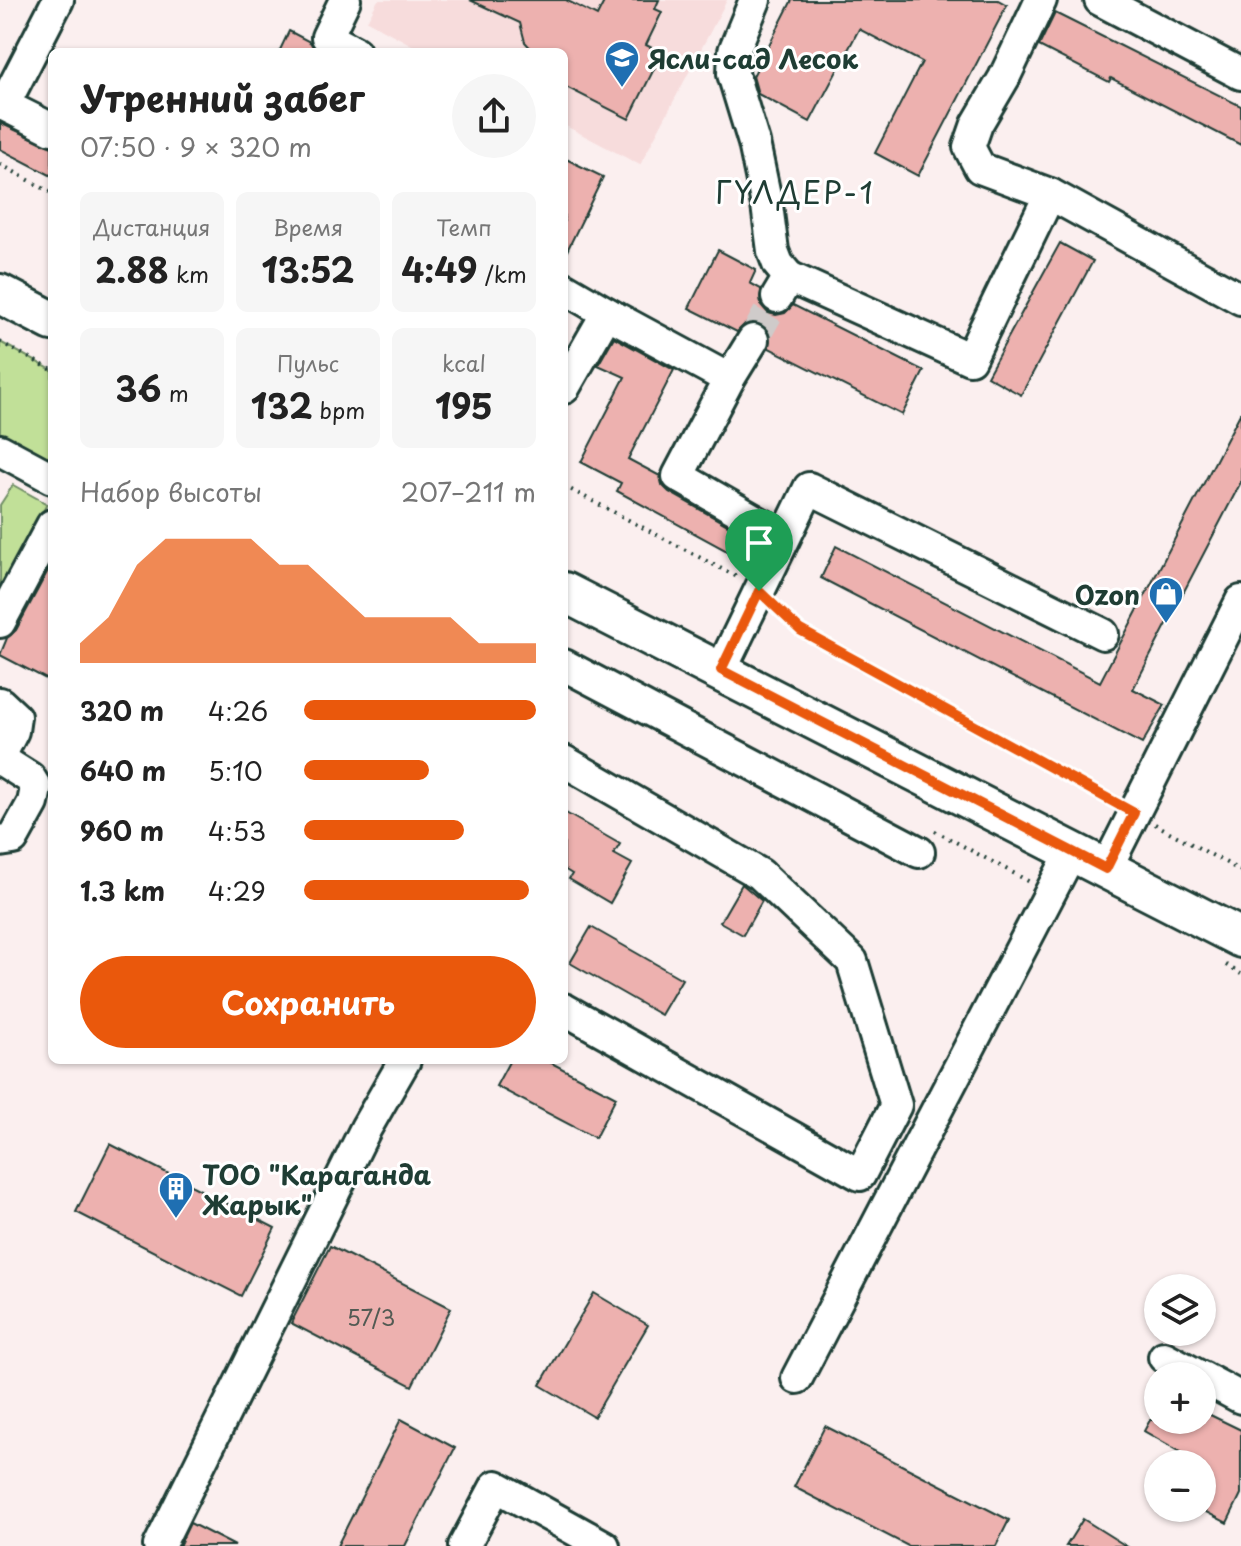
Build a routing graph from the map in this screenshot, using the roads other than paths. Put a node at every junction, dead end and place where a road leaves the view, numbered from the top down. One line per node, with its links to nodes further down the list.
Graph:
1 (58, 0): 8 (street)
2 (345, 0): 6 (street)
3 (755, 0): 9 (street)
4 (1041, 0): 9 (street)
5 (1100, 0): 7 (street)
6 (348, 48)
7 (1241, 74)
8 (48, 127)
9 (1050, 194): 12 (street)
10 (568, 290): 13 (street)
11 (0, 294): 14 (main road)
12 (1241, 299)
13 (607, 313): 16 (street); 17 (street)
14 (48, 319)
15 (753, 340): 16 (street)
16 (729, 379): 21 (street)
17 (568, 381)
18 (0, 450): 19 (street)
19 (48, 476)
20 (48, 532): 24 (street)
21 (784, 537): 26 (street); 28 (street)
22 (568, 594): 28 (main road)
23 (1241, 601): 25 (street)
24 (0, 622)
25 (1234, 633): 35 (street)
26 (1103, 634)
27 (568, 667): 34 (street)
28 (721, 670): 33 (main road)
29 (0, 703): 30 (street)
30 (0, 758): 32 (street)
31 (568, 774): 37 (street)
32 (0, 841)
33 (1072, 851): 35 (main road); 41 (street)
34 (919, 852)
35 (1106, 869): 36 (main road)
36 (1241, 938)
37 (568, 1011)
38 (403, 1064): 44 (street)
39 (1164, 1357): 40 (street)
40 (1173, 1362)
41 (797, 1378)
42 (1216, 1385): 43 (street)
43 (1241, 1398)
44 (159, 1546)
45 (464, 1546): 46 (street)
46 (604, 1546)

